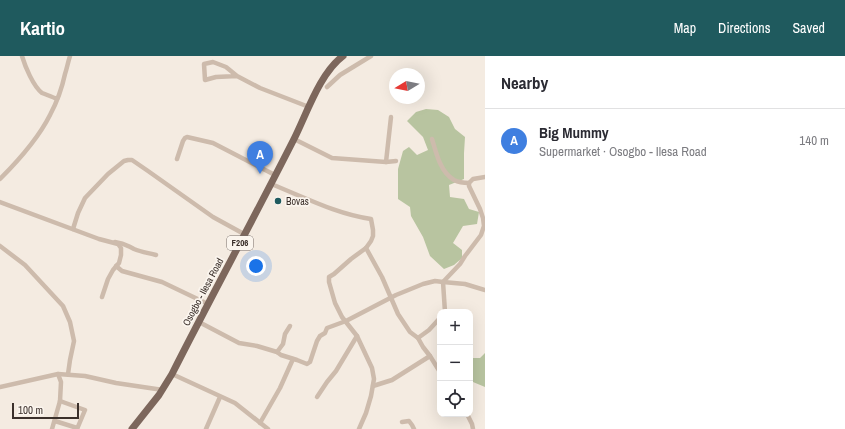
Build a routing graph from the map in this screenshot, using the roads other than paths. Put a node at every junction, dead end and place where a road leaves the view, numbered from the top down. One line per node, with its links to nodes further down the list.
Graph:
1 (22, 56): 7 (street)
2 (70, 56): 7 (street)
3 (343, 56): 8 (main road, Osogbo - Ilesa Road / F206)
4 (371, 56): 6 (street)
5 (237, 76): 5 (street); 8 (street)
6 (327, 87)
7 (57, 99): 17 (street)
8 (309, 107): 11 (main road, Osogbo - Ilesa Road / F206)
9 (391, 117): 14 (street)
10 (432, 138): 18 (street)
11 (294, 139): 14 (street); 15 (main road, Osogbo - Ilesa Road / F206)
12 (176, 159): 15 (street)
13 (396, 161): 14 (street)
14 (386, 162)
15 (275, 176): 19 (main road, Osogbo - Ilesa Road / F206)
16 (485, 177): 18 (street)
17 (0, 179)
18 (469, 183): 28 (street)
19 (271, 184): 22 (main road, Osogbo - Ilesa Road / F206); 25 (street)
20 (0, 202): 21 (street)
21 (74, 228): 22 (street); 23 (street)
22 (244, 234): 32 (main road, Osogbo - Ilesa Road / F206)
23 (113, 242): 26 (street); 27 (street)
24 (0, 246): 47 (street)
25 (366, 248): 31 (street); 34 (street)
26 (156, 255)
27 (116, 266): 30 (street); 32 (street)
28 (443, 282): 29 (street); 31 (street); 33 (street)
29 (485, 290)
30 (102, 297)
31 (392, 298): 35 (street); 41 (street)
32 (208, 304): 37 (main road, Osogbo - Ilesa Road / F206)
33 (446, 309)
34 (342, 317): 35 (street); 38 (street)
35 (346, 321): 38 (street); 40 (street)
36 (437, 321): 41 (street)
37 (199, 322): 42 (street); 48 (main road, Osogbo - Ilesa Road / F206)
38 (338, 323): 44 (street)
39 (290, 326): 42 (street)
40 (358, 336): 49 (street); 53 (street)
41 (418, 338): 43 (street)
42 (277, 352): 44 (street)
43 (430, 356): 45 (street); 49 (street)
44 (293, 359): 57 (street)
45 (437, 367)
46 (58, 374): 47 (street); 50 (street); 54 (street)
47 (68, 374): 51 (street)
48 (172, 374): 51 (main road, Osogbo - Ilesa Road / F206); 52 (street)
49 (373, 386): 64 (street)
50 (0, 387)
51 (162, 390): 61 (main road, Osogbo - Ilesa Road / F206)
52 (220, 397): 57 (street); 62 (street)
53 (317, 397)
54 (60, 401): 56 (street); 60 (street)
55 (468, 417): 66 (street)
56 (55, 420): 59 (street); 60 (street)
57 (260, 422): 63 (street)
58 (402, 422): 65 (street)
59 (52, 429)
60 (77, 429)
61 (132, 429)
62 (206, 429)
63 (268, 429)
64 (359, 429)
65 (414, 429)
66 (473, 429)

